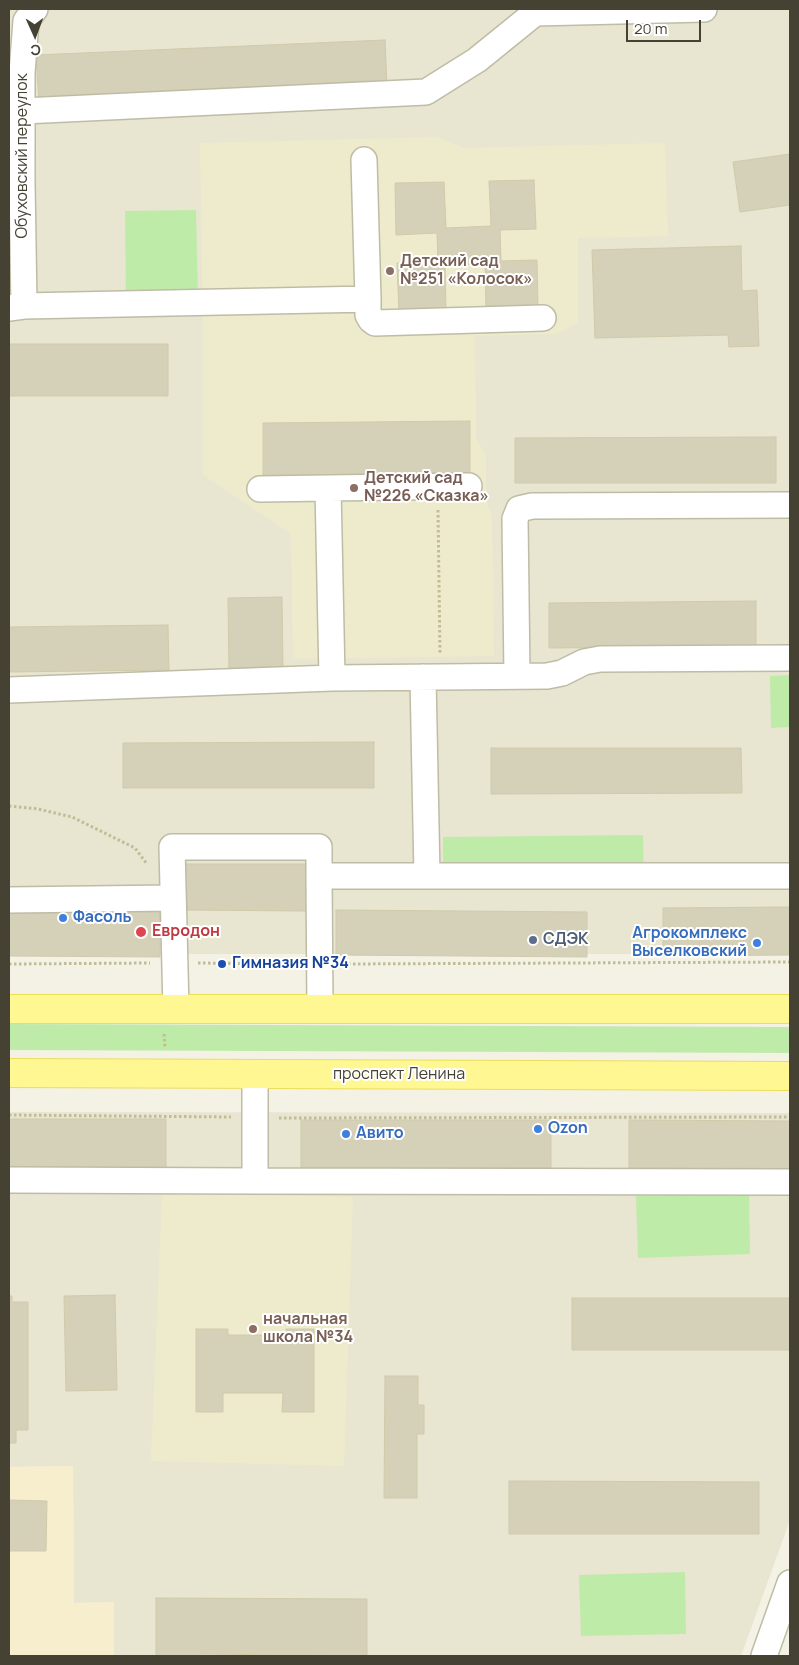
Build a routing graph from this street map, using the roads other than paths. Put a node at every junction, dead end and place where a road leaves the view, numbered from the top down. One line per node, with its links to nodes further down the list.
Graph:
1 (35, 9): 3 (street, Обуховский переулок)
2 (704, 9): 3 (street)
3 (23, 111): 5 (street, Обуховский переулок)
4 (364, 160): 6 (street)
5 (15, 183): 7 (street, Обуховский переулок)
6 (368, 300): 7 (street); 8 (street)
7 (16, 307)
8 (543, 318)
9 (469, 486): 10 (street)
10 (328, 488): 11 (street); 16 (street)
11 (260, 489)
12 (790, 505): 14 (street)
13 (790, 658): 14 (street)
14 (517, 676): 15 (street)
15 (432, 677): 16 (street); 19 (street)
16 (332, 678): 17 (street)
17 (9, 690)
18 (318, 876): 19 (street); 21 (street); 26 (street)
19 (427, 876): 20 (street)
20 (790, 876)
21 (173, 898): 22 (street); 25 (street)
22 (9, 900)
23 (9, 1009): 25 (main road)
24 (790, 1009): 26 (main road)
25 (170, 1010): 26 (main road)
26 (320, 1010)
27 (9, 1073): 28 (main road, проспект Ленина)
28 (255, 1074): 29 (main road, проспект Ленина); 31 (street)
29 (790, 1076)
30 (9, 1180): 31 (street)
31 (255, 1180): 32 (street)
32 (790, 1182)
33 (790, 1583): 34 (street)
34 (764, 1656)

